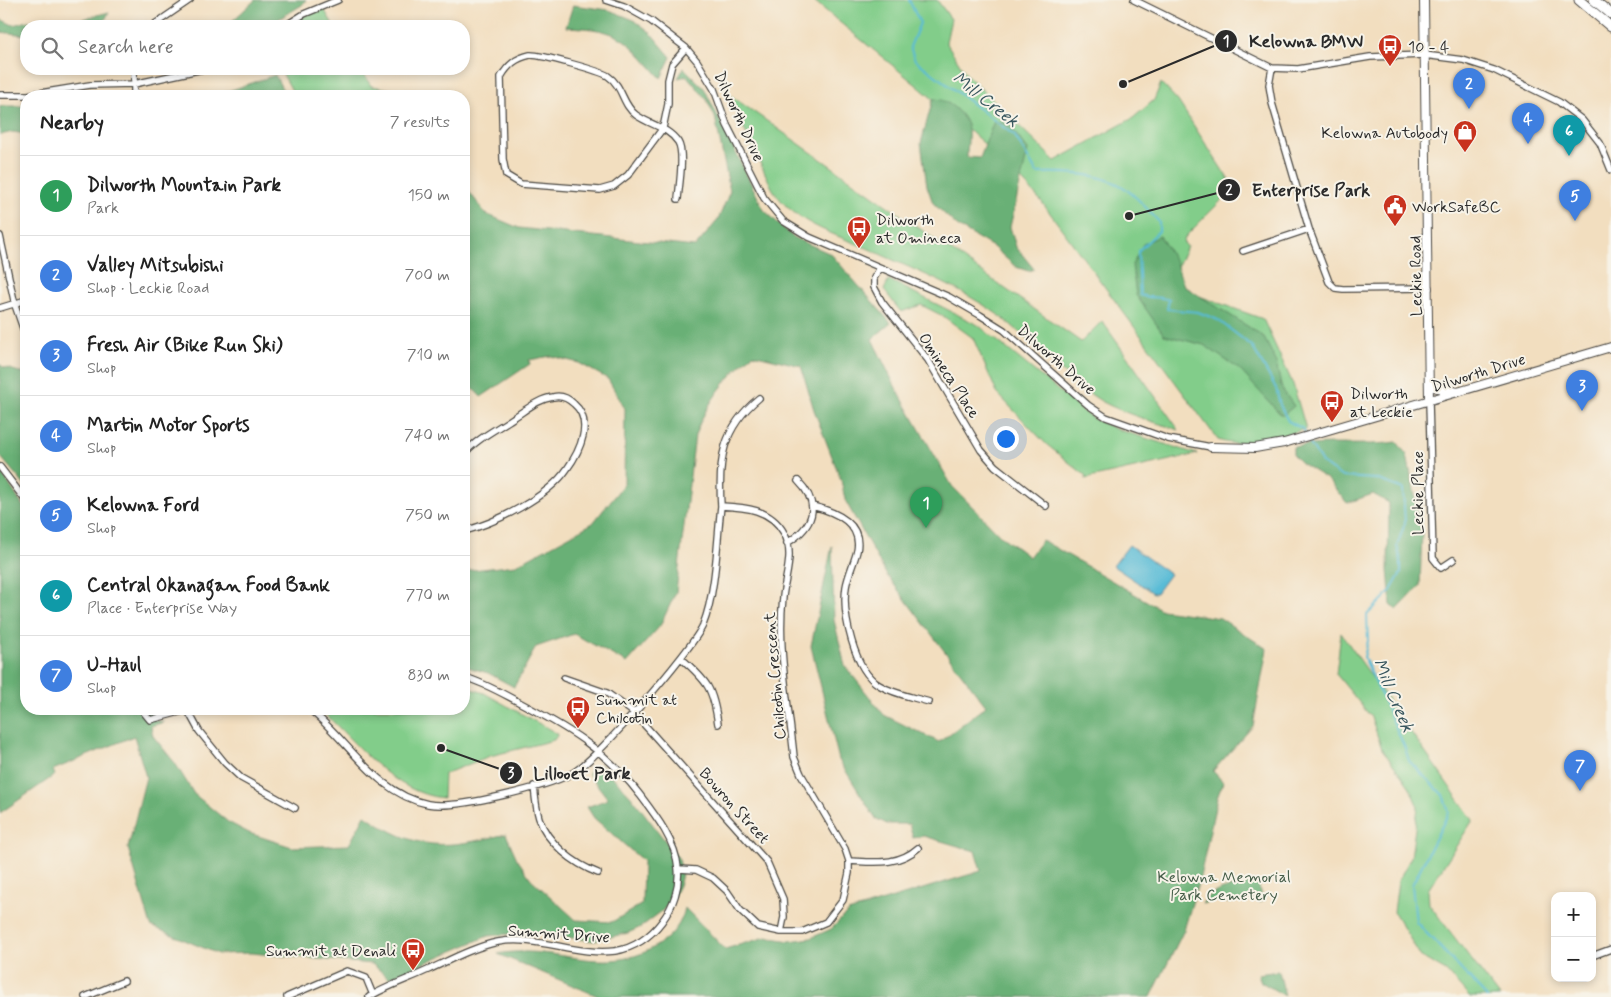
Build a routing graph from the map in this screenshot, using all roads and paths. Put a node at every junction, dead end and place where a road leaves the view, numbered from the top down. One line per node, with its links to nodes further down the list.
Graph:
1 (190, 0): 9 (street)
2 (338, 0): 10 (street)
3 (606, 0): 12 (street, Dilworth Drive)
4 (1134, 0): 14 (street)
5 (1424, 0): 13 (main road, Leckie Road)
6 (1579, 0): 11 (highway)
7 (1594, 0): 8 (highway)
8 (1611, 14)
9 (161, 20)
10 (294, 20)
11 (1611, 26)
12 (686, 48): 22 (street); 28 (street, Dilworth Drive)
13 (1424, 55): 14 (street); 23 (street); 29 (main road, Leckie Road)
14 (1272, 68): 25 (street)
15 (134, 75): 17 (street)
16 (175, 75): 17 (street)
17 (134, 84): 18 (street); 19 (street)
18 (59, 90)
19 (134, 90)
20 (0, 95): 21 (street)
21 (20, 95)
22 (663, 128): 22 (street); 24 (street)
23 (1611, 170)
24 (678, 200)
25 (1309, 229): 27 (street); 29 (street)
26 (0, 236): 31 (street)
27 (1243, 251)
28 (880, 268): 39 (street, Dilworth Drive); 46 (street, Omineca Place)
29 (1429, 288): 35 (main road, Leckie Road)
30 (20, 303): 31 (street)
31 (15, 305): 32 (street); 33 (street)
32 (0, 308)
33 (20, 320)
34 (1611, 346): 36 (main road, Dilworth Drive)
35 (1430, 383): 36 (main road); 38 (main road, Leckie Road)
36 (1459, 392): 38 (main road, Dilworth Drive)
37 (759, 398): 44 (street)
38 (1429, 401): 39 (main road, Dilworth Drive); 49 (street, Leckie Place)
39 (1211, 447)
40 (470, 449): 47 (street)
41 (0, 467): 43 (street)
42 (798, 482): 45 (street)
43 (20, 494)
44 (721, 506): 48 (street); 50 (street)
45 (812, 506): 48 (street); 53 (street)
46 (1046, 506)
47 (470, 530)
48 (787, 543): 64 (street, Chilcotin Crescent)
49 (1453, 560)
50 (681, 658): 54 (street); 59 (street)
51 (470, 678): 60 (street, Summit Drive)
52 (564, 678): 54 (street, Bowron Street)
53 (929, 702)
54 (633, 712): 60 (street); 67 (street, Bowron Street)
55 (146, 715): 56 (street)
56 (168, 715)
57 (190, 715): 62 (street)
58 (314, 715): 61 (street)
59 (718, 724)
60 (599, 751): 61 (street); 65 (street, Summit Drive)
61 (534, 786): 66 (street)
62 (295, 808)
63 (918, 848): 64 (street)
64 (849, 861): 67 (street, Chilcotin Crescent)
65 (679, 869): 67 (street, Chilcotin Crescent); 71 (street, Summit Drive)
66 (598, 873)
67 (782, 932)
68 (1611, 949): 69 (street)
69 (1596, 955)
70 (124, 981): 72 (street)
71 (371, 996): 73 (street)
72 (85, 997)
73 (287, 997)

